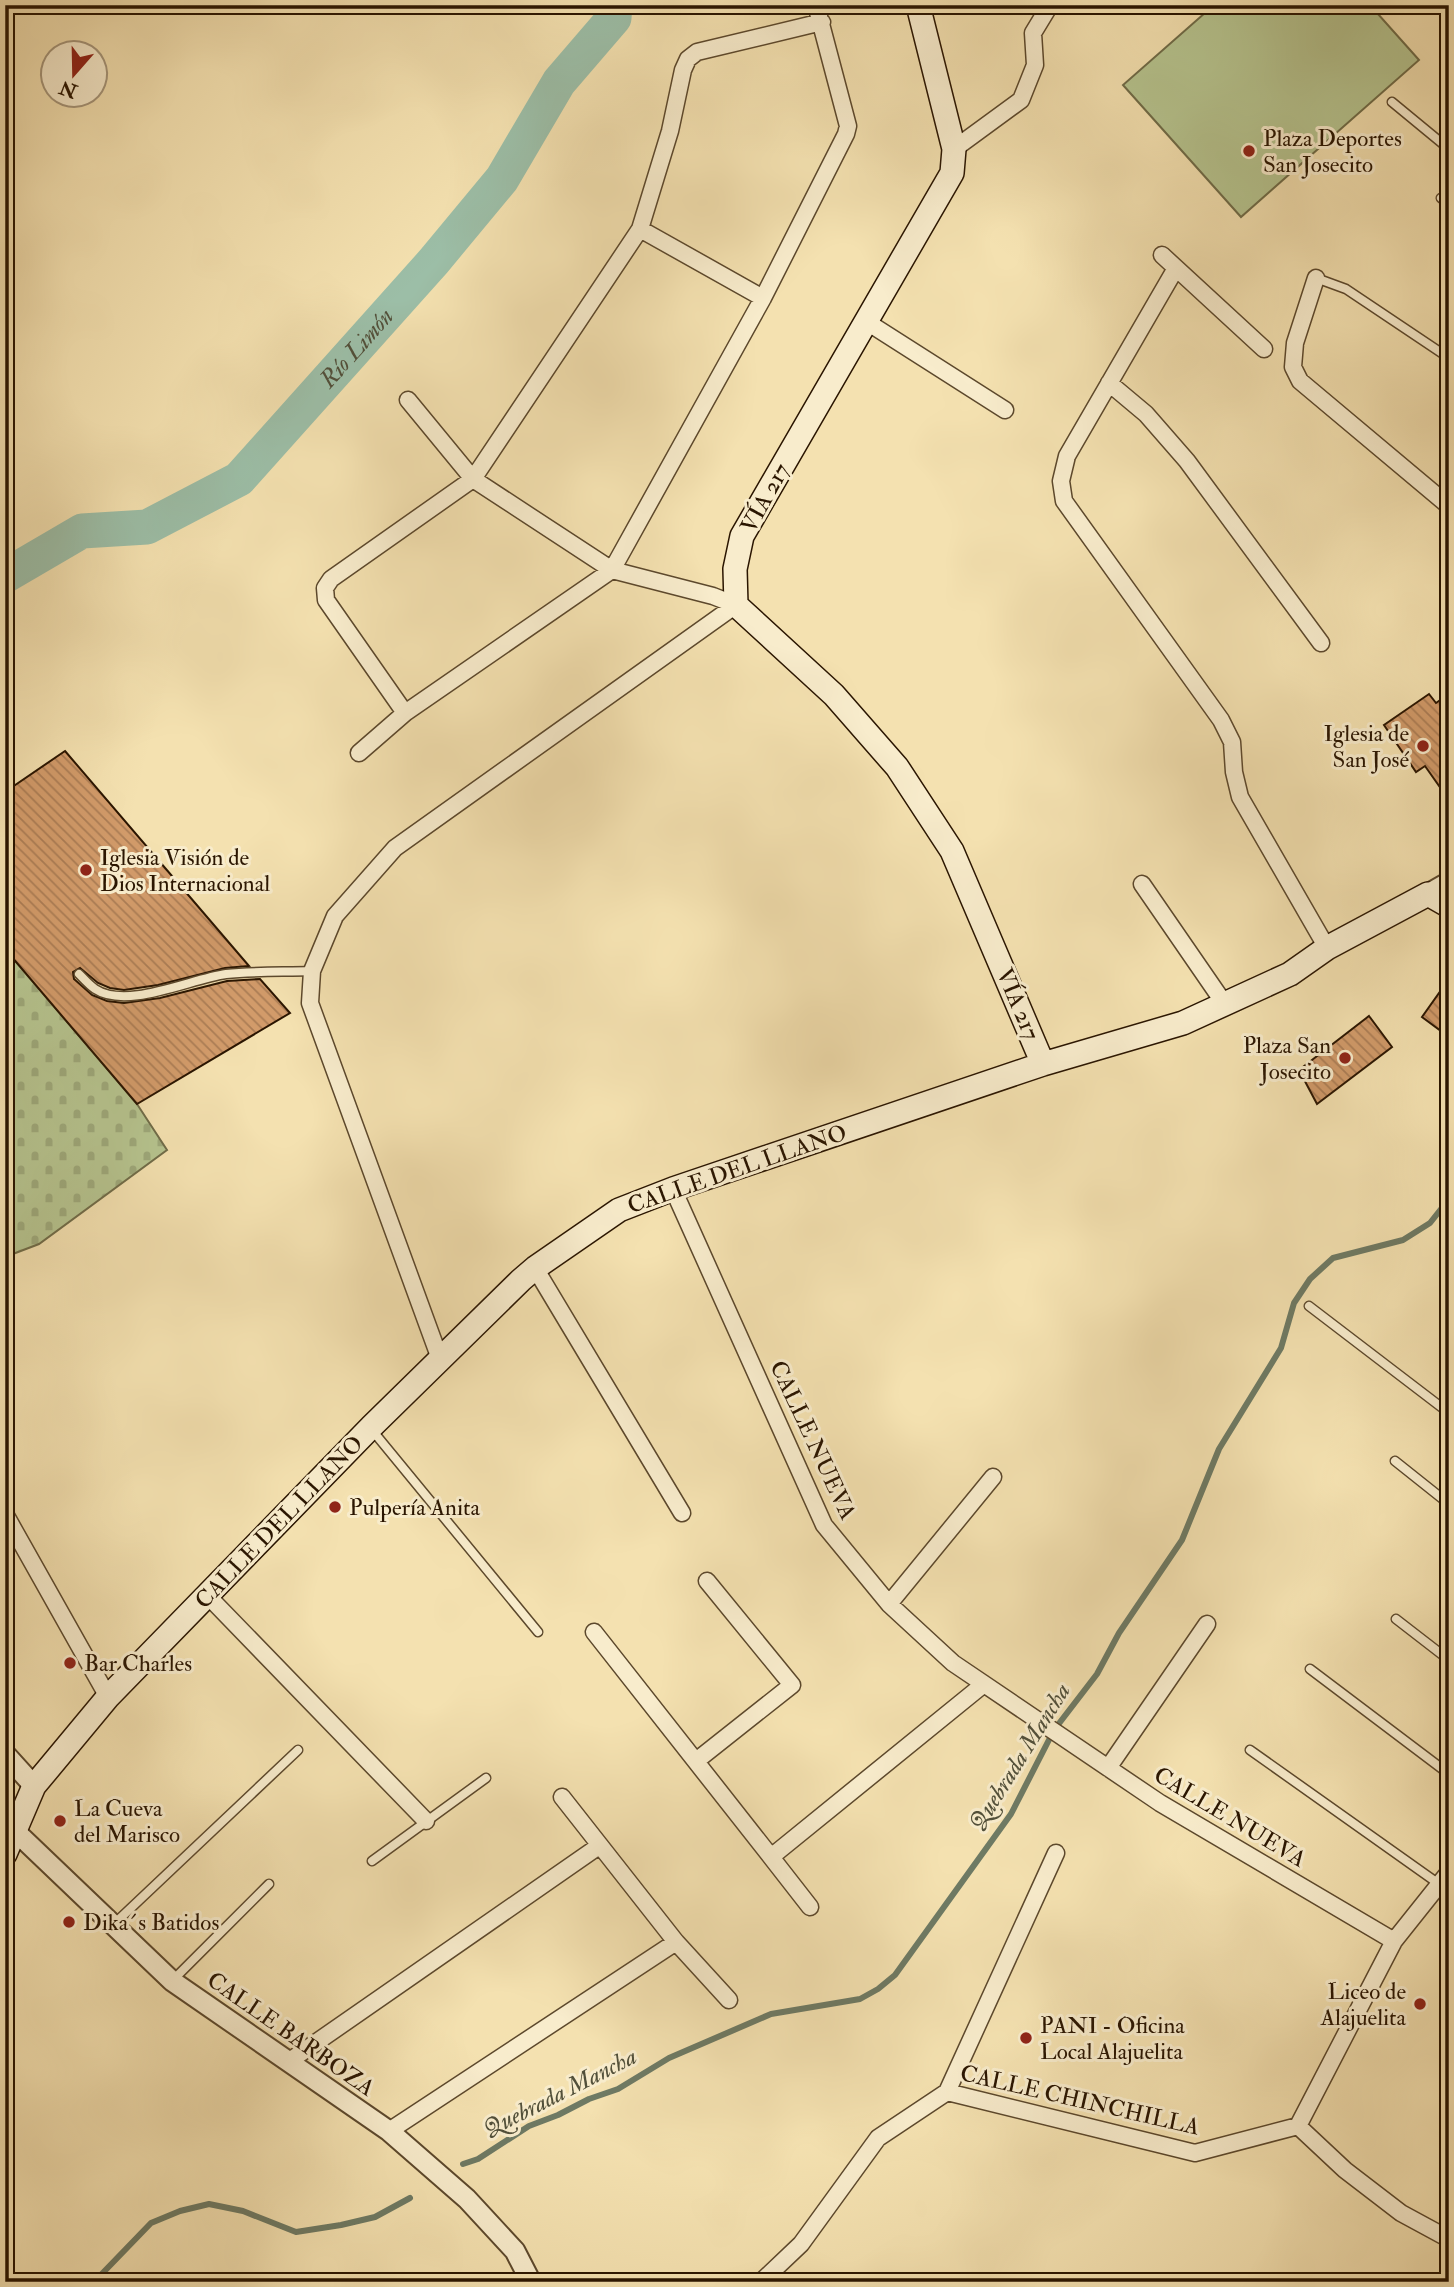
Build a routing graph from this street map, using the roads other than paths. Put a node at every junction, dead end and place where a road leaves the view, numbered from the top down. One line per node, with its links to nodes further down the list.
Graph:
1 (816, 5): 4 (street)
2 (918, 5): 6 (main road, VÍA 217)
3 (1050, 5): 6 (street)
4 (822, 22): 10 (street); 14 (street)
5 (1392, 102): 7 (lane)
6 (954, 149): 15 (main road, VÍA 217)
7 (1449, 149)
8 (1441, 198): 9 (lane)
9 (1449, 204)
10 (640, 229): 14 (street); 21 (street)
11 (1162, 255): 12 (street)
12 (1176, 268): 16 (street); 18 (street)
13 (1316, 278): 17 (lane); 22 (street)
14 (763, 298): 23 (street)
15 (867, 322): 20 (street); 24 (main road, VÍA 217)
16 (1264, 349)
17 (1449, 358)
18 (1109, 383): 25 (street); 32 (street)
19 (408, 400): 21 (street)
20 (1005, 410)
21 (473, 479): 23 (street); 26 (street)
22 (1449, 506)
23 (612, 570): 24 (street); 26 (street)
24 (736, 605): 33 (street); 36 (main road, VÍA 217)
25 (1321, 643)
26 (405, 713): 27 (street)
27 (359, 753)
28 (1449, 882): 30 (street)
29 (1142, 884): 35 (street)
30 (1428, 894): 31 (main road); 32 (main road, CALLE DEL LLANO)
31 (1449, 906)
32 (1327, 947): 35 (main road, CALLE DEL LLANO)
33 (312, 971): 34 (lane); 40 (street)
34 (79, 974)
35 (1224, 1003): 36 (main road, CALLE DEL LLANO)
36 (1043, 1063): 37 (main road, CALLE DEL LLANO)
37 (673, 1189): 38 (main road, CALLE DEL LLANO); 50 (street, CALLE NUEVA)
38 (535, 1268): 40 (main road, CALLE DEL LLANO); 46 (street)
39 (1309, 1306): 41 (lane)
40 (440, 1359): 42 (main road, CALLE DEL LLANO)
41 (1449, 1413)
42 (371, 1427): 49 (main road, CALLE DEL LLANO); 53 (lane)
43 (1395, 1461): 45 (lane)
44 (993, 1477): 50 (street)
45 (1449, 1504)
46 (682, 1513)
47 (5, 1514): 58 (street)
48 (707, 1581): 62 (street)
49 (207, 1595): 58 (main road, CALLE DEL LLANO); 68 (street)
50 (889, 1604): 57 (street, CALLE NUEVA)
51 (1396, 1619): 55 (lane)
52 (1207, 1624): 63 (street)
53 (538, 1632)
54 (594, 1632): 62 (street)
55 (1449, 1660)
56 (1310, 1669): 64 (lane)
57 (984, 1684): 63 (street, CALLE NUEVA); 73 (street)
58 (108, 1697): 66 (main road, CALLE DEL LLANO)
59 (1250, 1750): 75 (lane)
60 (298, 1751): 78 (lane)
61 (5, 1754): 66 (street)
62 (696, 1761): 73 (street)
63 (1108, 1768): 79 (street, CALLE NUEVA)
64 (1449, 1774)
65 (486, 1778): 68 (lane)
66 (34, 1786): 69 (main road, CALLE DEL LLANO)
67 (562, 1797): 70 (street)
68 (426, 1821): 74 (lane)
69 (15, 1831): 72 (main road, CALLE DEL LLANO); 78 (street, CALLE BARBOZA)
70 (599, 1846): 80 (street); 83 (street)
71 (1056, 1853): 84 (street)
72 (5, 1854)
73 (771, 1857): 77 (street)
74 (372, 1861)
75 (1444, 1878): 79 (street)
76 (269, 1884): 81 (lane)
77 (810, 1908)
78 (112, 1926): 81 (street, CALLE BARBOZA)
79 (1394, 1941): 85 (street)
80 (676, 1942): 82 (street); 86 (street)
81 (172, 1981): 83 (street, CALLE BARBOZA)
82 (729, 2000)
83 (288, 2062): 86 (street, CALLE BARBOZA)
84 (947, 2092): 85 (street, CALLE CHINCHILLA); 89 (street, CALLE CHINCHILLA)
85 (1298, 2126): 87 (street)
86 (389, 2131): 88 (street, CALLE BARBOZA)
87 (1449, 2239)
88 (531, 2282)
89 (761, 2282)

